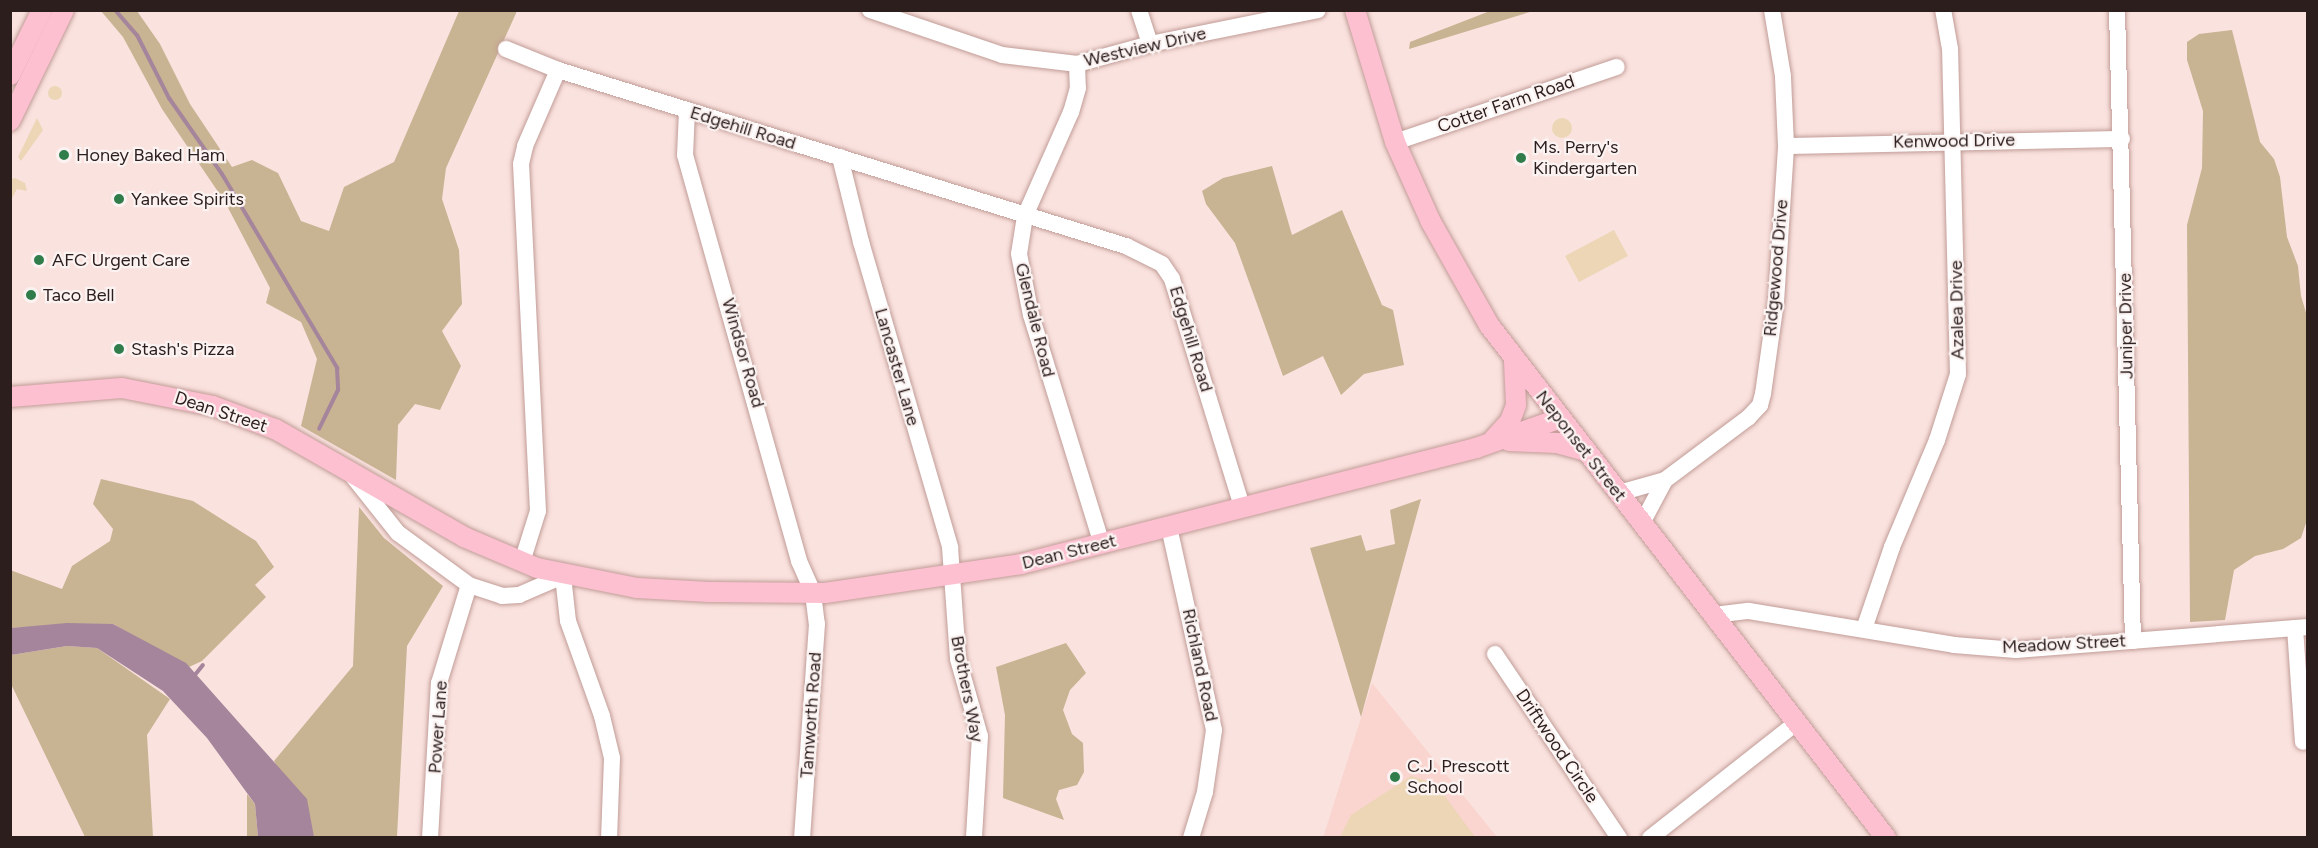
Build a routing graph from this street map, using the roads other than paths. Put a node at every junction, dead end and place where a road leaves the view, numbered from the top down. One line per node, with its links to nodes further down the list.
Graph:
1 (42, 10): 10 (main road)
2 (64, 10): 19 (main road)
3 (1139, 10): 11 (street)
4 (1318, 10): 11 (street, Westview Drive)
5 (1355, 10): 22 (main road, Neponset Street)
6 (1772, 10): 23 (street, Ridgewood Drive)
7 (1943, 10): 21 (street, Azalea Drive)
8 (2117, 10): 20 (street, Juniper Drive)
9 (878, 12): 14 (street, Westview Drive)
10 (27, 40): 13 (main road); 17 (main road)
11 (1150, 44): 14 (street, Westview Drive)
12 (506, 49): 16 (street, Edgehill Road)
13 (10, 53)
14 (1077, 64): 25 (street, Glendale Road)
15 (1617, 67): 22 (street, Cotter Farm Road)
16 (558, 70): 18 (street, Edgehill Road); 38 (street)
17 (10, 75)
18 (687, 110): 24 (street, Edgehill Road); 42 (street, Windsor Road)
19 (10, 121)
20 (2122, 139): 21 (street, Kenwood Drive); 46 (street, Juniper Drive)
21 (1953, 140): 23 (street, Kenwood Drive); 45 (street, Azalea Drive)
22 (1395, 142): 26 (main road, Neponset Street)
23 (1786, 146): 32 (street, Ridgewood Drive)
24 (840, 157): 25 (street, Edgehill Road); 40 (street, Lancaster Lane)
25 (1026, 216): 34 (street, Edgehill Road); 37 (street, Glendale Road)
26 (1513, 357): 28 (main road, Neponset Street); 29 (main road)
27 (10, 397): 31 (main road, Dean Street)
28 (1561, 418): 29 (main road, Dean Street); 30 (main road, Neponset Street)
29 (1491, 442): 30 (main road); 34 (main road, Dean Street)
30 (1587, 451): 33 (main road, Neponset Street)
31 (348, 472): 38 (main road, Dean Street); 41 (street, Dean Street)
32 (1665, 480): 33 (street, Ridgewood Drive); 35 (street, Ridgewood Drive)
33 (1619, 493): 35 (main road, Neponset Street)
34 (1242, 506): 36 (main road, Dean Street)
35 (1642, 523): 43 (main road, Neponset Street)
36 (1169, 527): 37 (main road, Dean Street); 54 (street, Richland Road)
37 (1102, 544): 40 (main road, Dean Street)
38 (522, 562): 39 (main road, Dean Street)
39 (563, 576): 41 (street, Dean Street); 42 (main road, Dean Street); 51 (street)
40 (953, 577): 42 (main road, Dean Street); 53 (street, Brothers Way)
41 (469, 585): 50 (street, Power Lane)
42 (813, 593): 52 (street, Tamworth Road)
43 (1714, 615): 45 (street, Meadow Street); 48 (main road, Neponset Street)
44 (2301, 628): 46 (street, Meadow Street); 49 (street)
45 (1864, 629): 46 (street, Meadow Street)
46 (2133, 641)
47 (1495, 654): 55 (street, Driftwood Circle)
48 (1796, 723): 56 (street); 57 (main road, Neponset Street)
49 (2303, 742)
50 (430, 837)
51 (609, 837)
52 (802, 837)
53 (974, 837)
54 (1191, 837)
55 (1619, 837)
56 (1650, 837)
57 (1886, 837)

